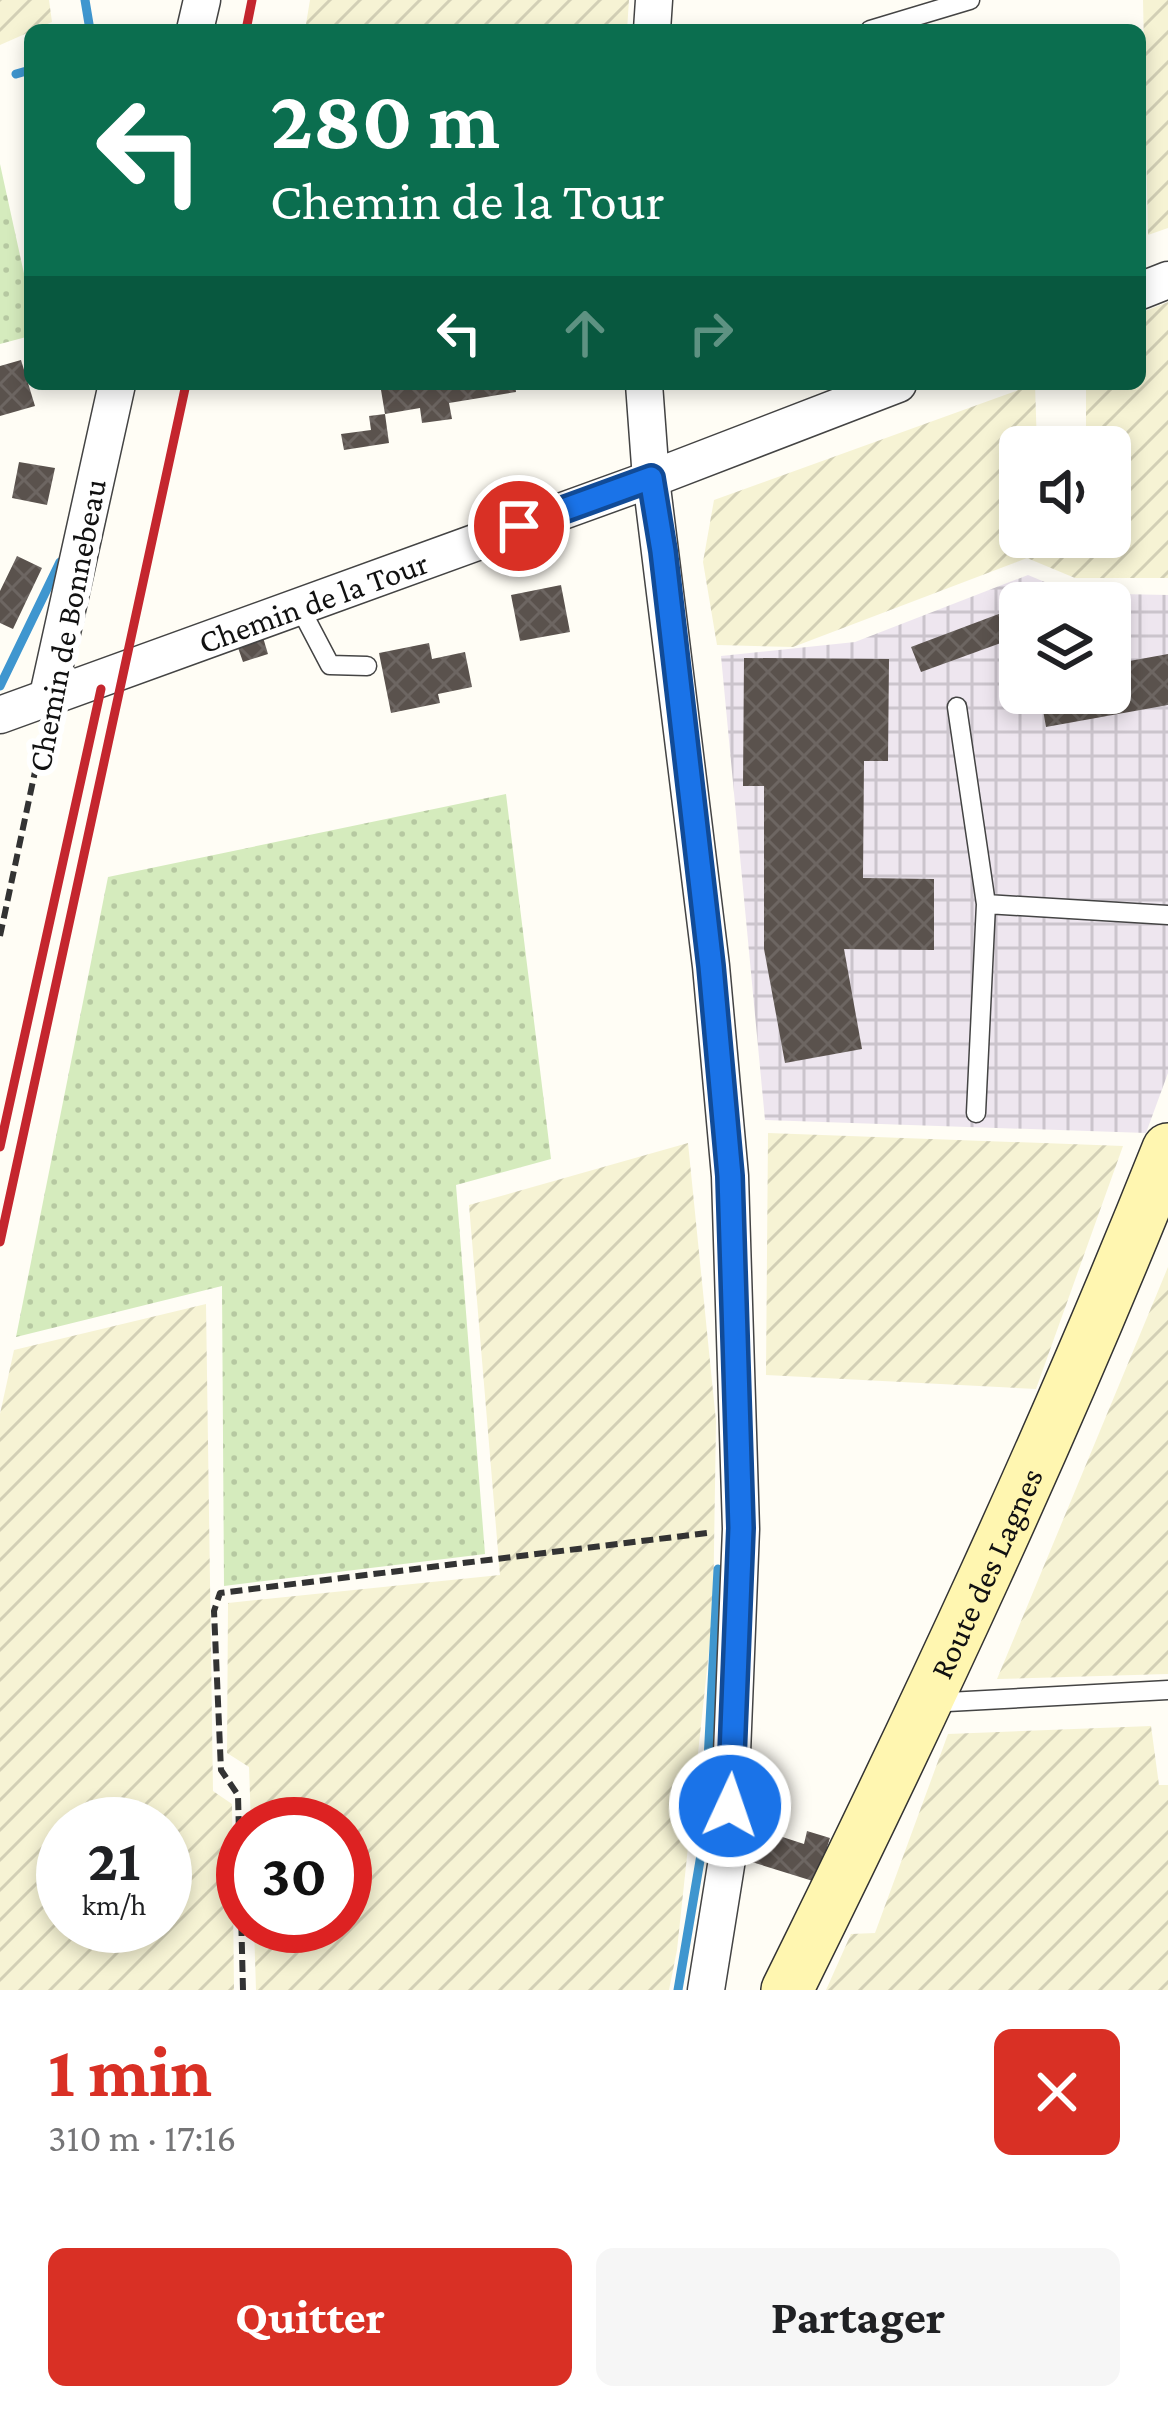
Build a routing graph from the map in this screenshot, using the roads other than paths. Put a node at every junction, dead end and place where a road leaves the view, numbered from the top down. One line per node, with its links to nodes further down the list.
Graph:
1 (970, 0): 2 (lane)
2 (890, 24)
3 (116, 390): 9 (street, Chemin de Bonnebeau)
4 (644, 390): 6 (street)
5 (882, 390): 6 (street, Chemin de la Tour)
6 (651, 478): 7 (street, Chemin de la Tour); 18 (street)
7 (298, 606): 8 (lane); 9 (street, Chemin de la Tour)
8 (367, 666)
9 (47, 700): 11 (street, Chemin de la Tour)
10 (956, 707): 12 (lane)
11 (0, 715)
12 (986, 904): 13 (lane); 14 (lane)
13 (1168, 915)
14 (976, 1113)
15 (1168, 1149): 17 (street, Route des Lagnes)
16 (1168, 1690): 17 (lane)
17 (924, 1704): 19 (street, Route des Lagnes)
18 (706, 1990)
19 (787, 1990)

